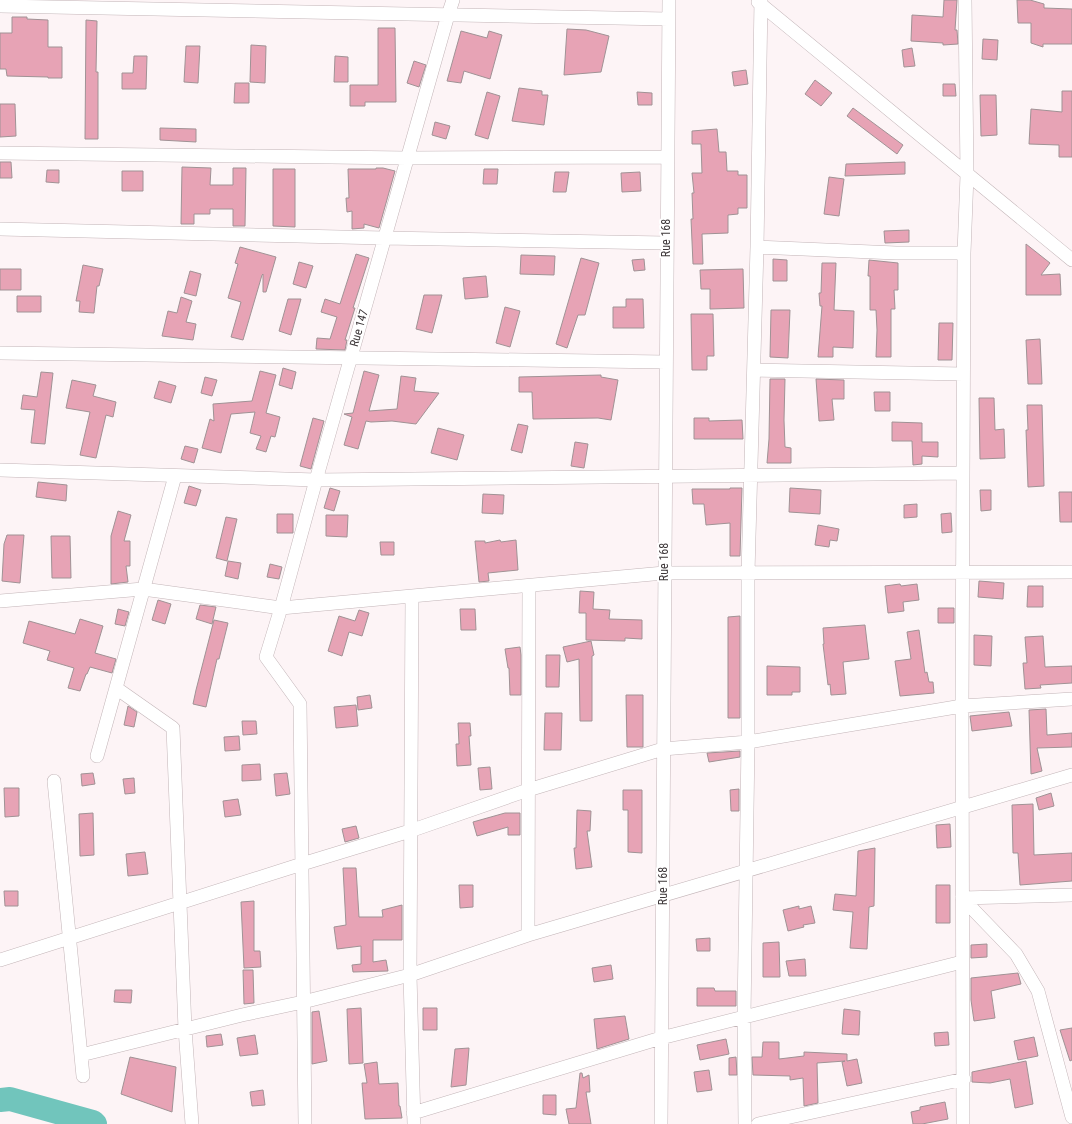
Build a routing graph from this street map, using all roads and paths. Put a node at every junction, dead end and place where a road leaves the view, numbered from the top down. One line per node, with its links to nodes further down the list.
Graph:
1 (453, 0): 8 (street, Rue 147)
2 (669, 0): 9 (street, Rue 168)
3 (965, 0): 13 (street)
4 (759, 2): 13 (street); 17 (street)
5 (122, 4): 6 (street); 7 (street)
6 (243, 5): 8 (street)
7 (0, 6)
8 (448, 15): 9 (street); 12 (street, Rue 147)
9 (668, 19): 11 (street, Rue 168)
10 (0, 153): 12 (street)
11 (667, 156): 12 (street); 16 (street, Rue 168)
12 (407, 158): 15 (street, Rue 147)
13 (967, 175): 18 (street); 19 (street)
14 (0, 229): 15 (street)
15 (384, 238): 16 (street); 21 (street, Rue 147)
16 (666, 243): 22 (street, Rue 168)
17 (757, 247): 18 (street); 23 (street)
18 (964, 253): 24 (street)
19 (1072, 260)
20 (0, 352): 21 (street)
21 (350, 358): 22 (street); 30 (street, Rue 147)
22 (666, 362): 29 (street, Rue 168)
23 (754, 370): 24 (street); 27 (street)
24 (963, 374): 26 (street)
25 (0, 470): 28 (street)
26 (963, 473): 27 (street); 31 (street)
27 (751, 475): 29 (street); 34 (street)
28 (175, 476): 30 (street); 36 (street)
29 (665, 476): 30 (street); 33 (street, Rue 168)
30 (316, 480): 39 (street, Rue 147)
31 (963, 572): 32 (street); 34 (street); 42 (street)
32 (1072, 572)
33 (664, 573): 34 (street); 35 (street); 44 (street, Rue 168)
34 (748, 573): 43 (street)
35 (528, 586): 37 (street); 48 (street)
36 (143, 589): 38 (street); 39 (street); 40 (street)
37 (412, 596): 39 (street); 50 (street)
38 (0, 602)
39 (281, 608): 51 (street, Rue 147)
40 (116, 688): 45 (street); 56 (street)
41 (1072, 699): 42 (street)
42 (962, 706): 43 (street); 49 (street)
43 (748, 742): 44 (street); 52 (street)
44 (663, 749): 48 (street); 54 (street, Rue 168)
45 (97, 756)
46 (1072, 775): 49 (street)
47 (54, 781): 58 (street)
48 (528, 790): 50 (street); 57 (street)
49 (963, 807): 52 (street); 55 (street)
50 (410, 831): 51 (street); 61 (street)
51 (302, 864): 56 (street); 62 (street)
52 (747, 871): 54 (street); 63 (street)
53 (1072, 895): 55 (street)
54 (663, 896): 57 (street); 65 (street, Rue 168)
55 (962, 898): 60 (street); 69 (street)
56 (180, 903): 58 (street); 64 (street)
57 (528, 936): 61 (street)
58 (70, 938): 59 (street); 66 (street)
59 (0, 960)
60 (962, 962): 63 (street); 68 (street)
61 (410, 975): 62 (street); 70 (street)
62 (303, 1002): 64 (street); 72 (street)
63 (744, 1017): 65 (street); 74 (street)
64 (185, 1030): 66 (street); 71 (street)
65 (661, 1038): 70 (street); 73 (street, Rue 168)
66 (81, 1055): 67 (street)
67 (83, 1076)
68 (964, 1079): 75 (street); 76 (street)
69 (1072, 1117)
70 (413, 1119)
71 (192, 1124)
72 (305, 1124)
73 (661, 1124)
74 (745, 1124)
75 (758, 1124)
76 (964, 1124)

